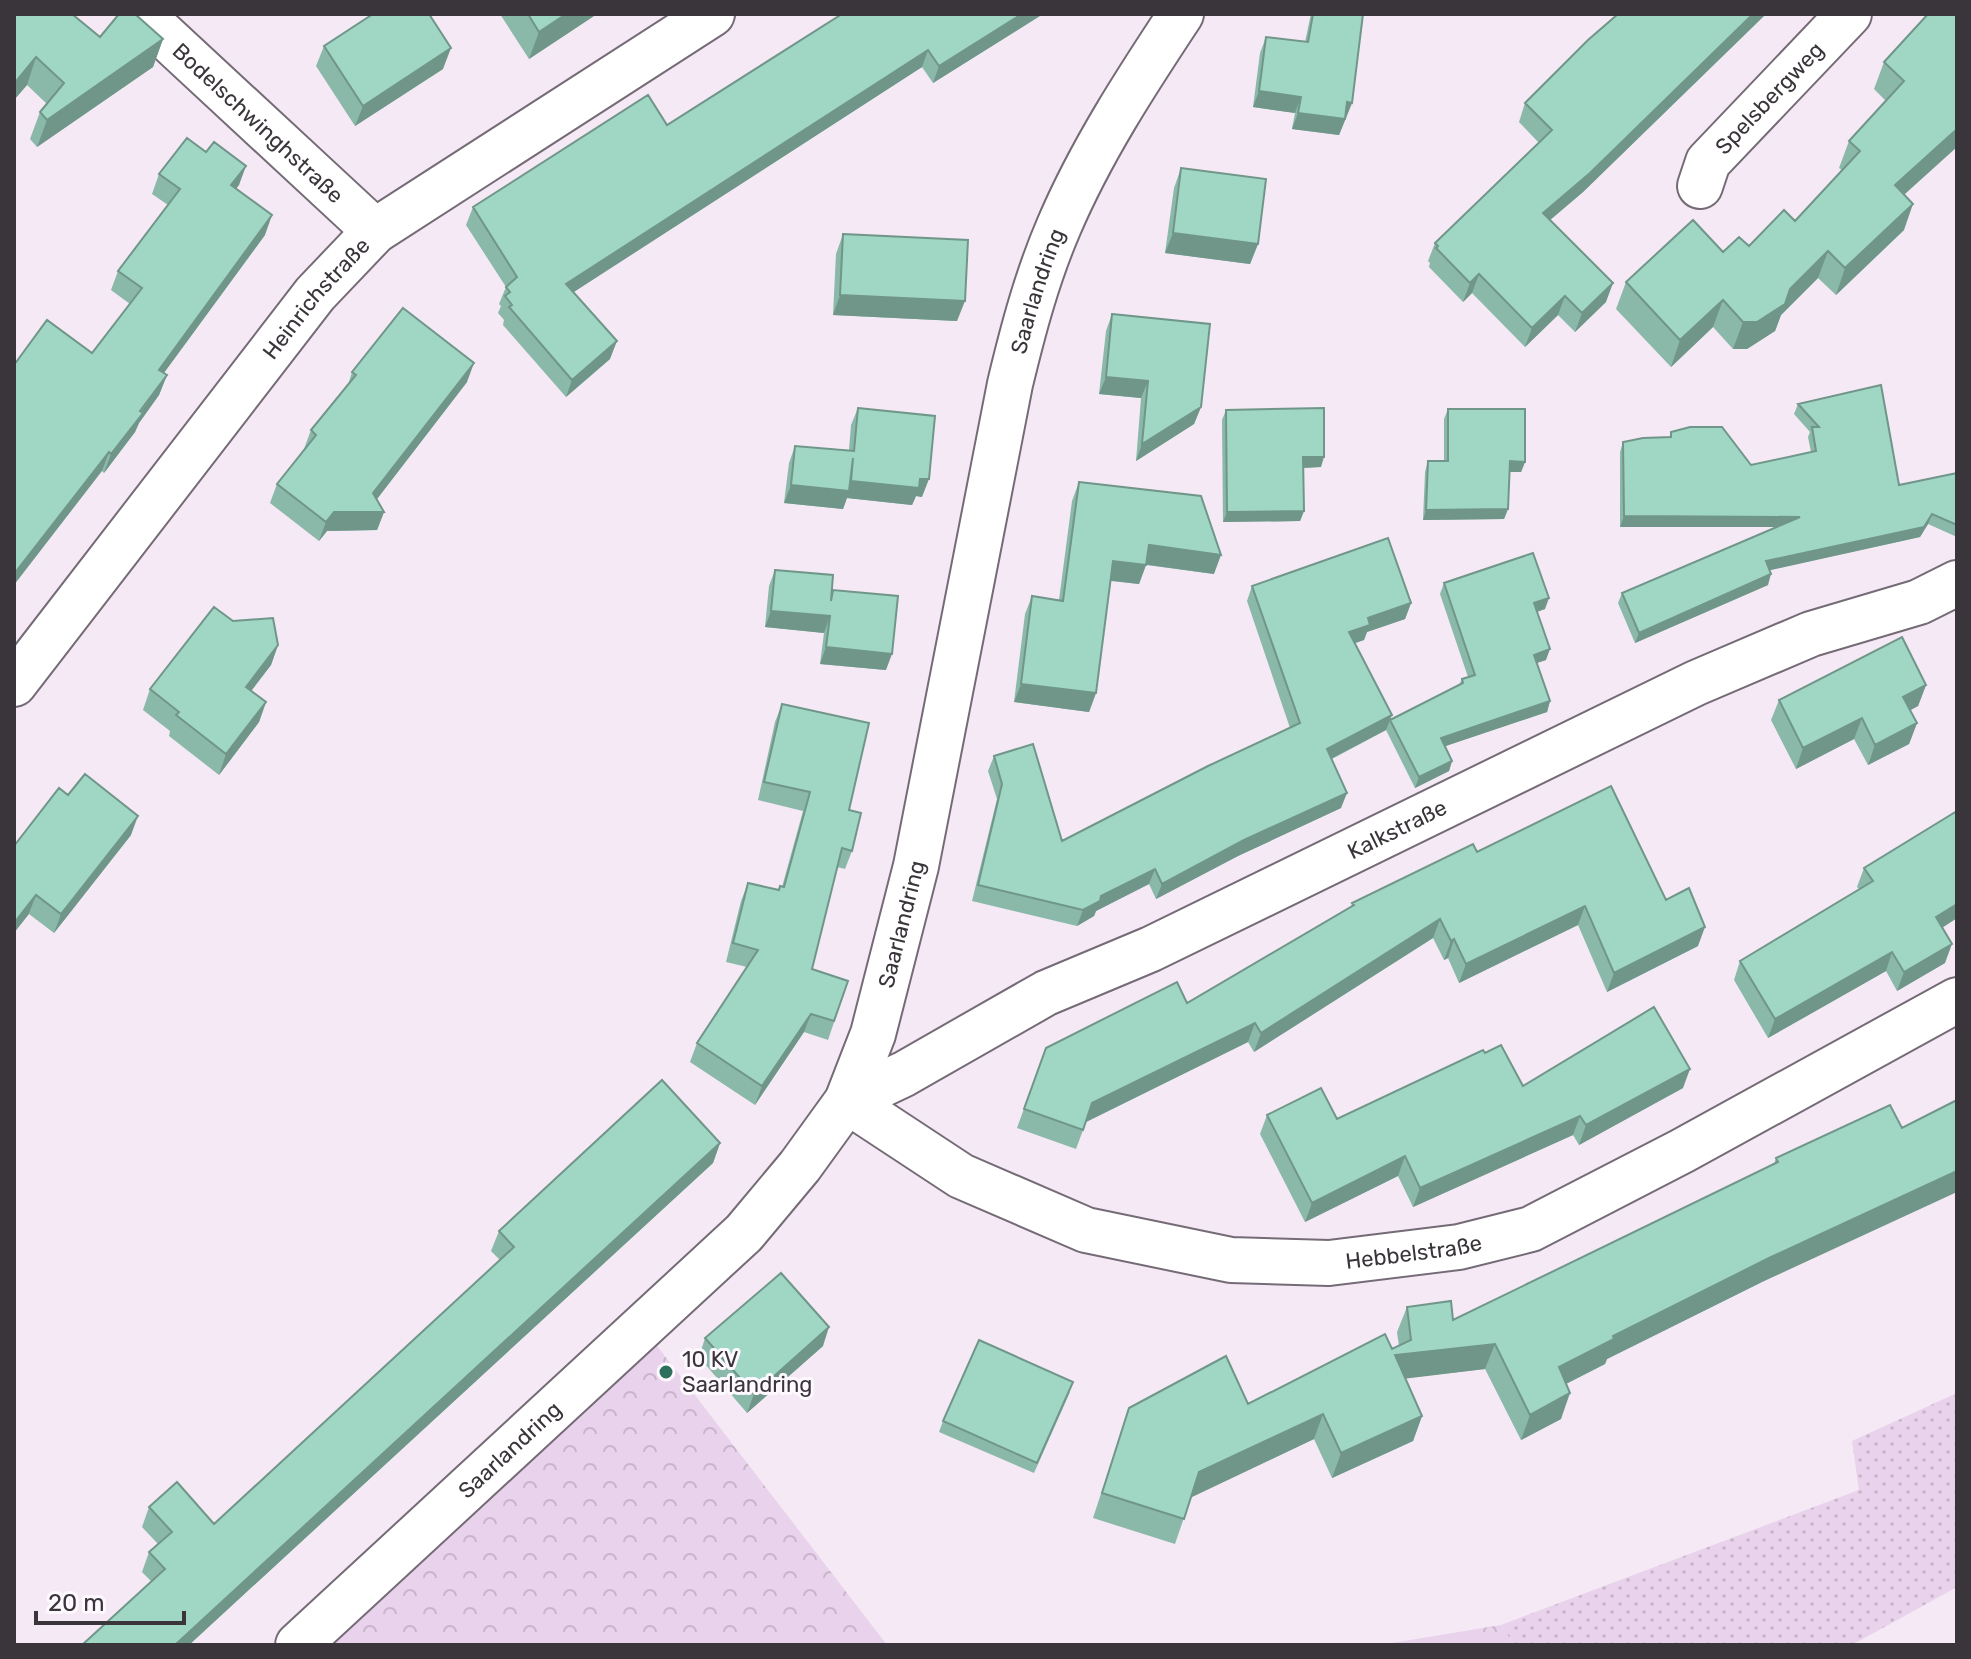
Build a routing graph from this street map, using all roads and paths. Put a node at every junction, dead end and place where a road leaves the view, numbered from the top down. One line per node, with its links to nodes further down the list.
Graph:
1 (141, 14): 6 (street, Bodelschwinghstraße)
2 (712, 14): 6 (street, Heinrichstraße)
3 (1181, 14): 10 (street, Saarlandring)
4 (1849, 14): 5 (street, Spelsbergweg)
5 (1700, 186)
6 (375, 231): 8 (street, Heinrichstraße)
7 (1957, 583): 10 (street, Kalkstraße)
8 (14, 684)
9 (1957, 1000): 10 (street, Hebbelstraße)
10 (847, 1101): 11 (street, Saarlandring)
11 (298, 1645)

